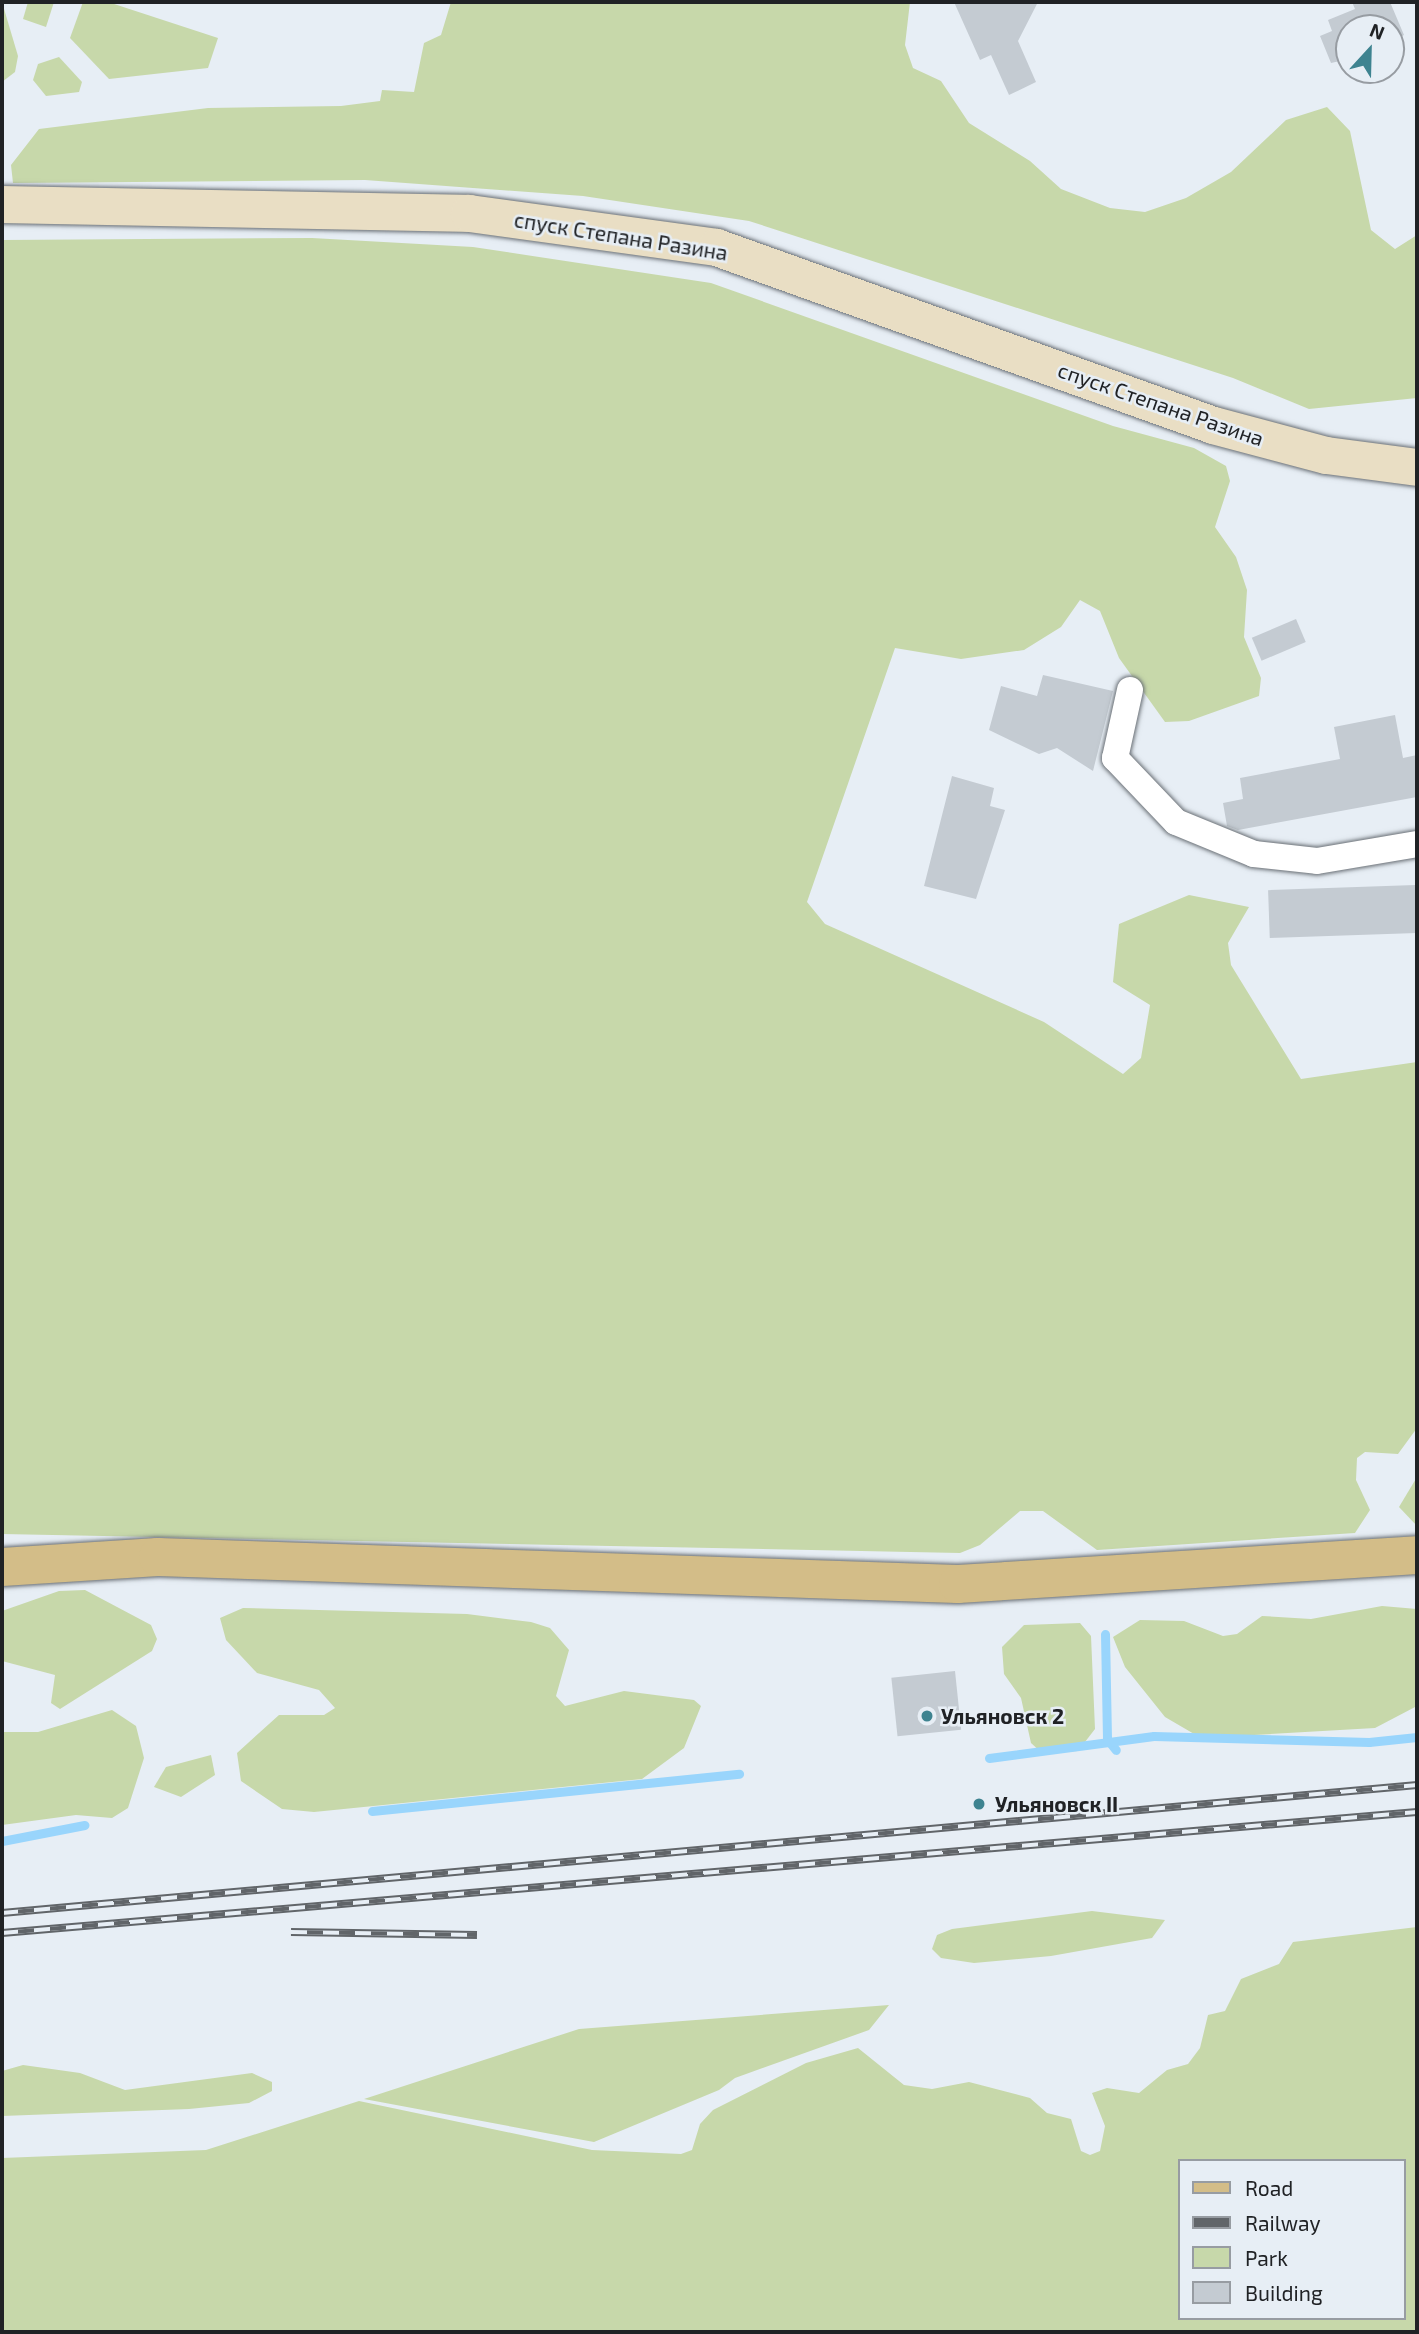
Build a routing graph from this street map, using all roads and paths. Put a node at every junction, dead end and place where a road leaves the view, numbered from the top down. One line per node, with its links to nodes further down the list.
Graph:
1 (2, 204): 2 (main road, спуск Степана Разина)
2 (1417, 467)
3 (1130, 690): 4 (street)
4 (1417, 844)
5 (1417, 1555): 6 (main road)
6 (2, 1567)

